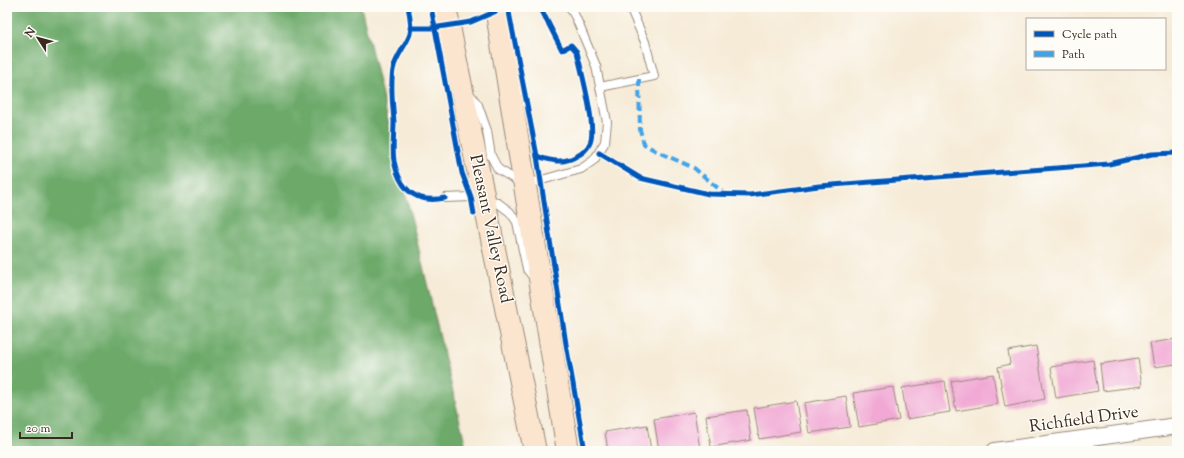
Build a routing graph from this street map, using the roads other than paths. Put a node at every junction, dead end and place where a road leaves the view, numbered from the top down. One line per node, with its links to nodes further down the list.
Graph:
1 (445, 7): 5 (main road, Pleasant Valley Road)
2 (496, 7): 7 (main road)
3 (570, 7): 6 (lane)
4 (630, 7): 6 (lane)
5 (458, 72): 7 (lane); 8 (main road, Pleasant Valley Road)
6 (600, 87): 7 (lane)
7 (524, 185): 10 (main road)
8 (483, 196): 9 (lane); 10 (lane); 13 (main road, Pleasant Valley Road)
9 (445, 198)
10 (542, 291): 14 (main road)
11 (1177, 426): 12 (street, Richfield Drive)
12 (1087, 445): 15 (street, Richfield Drive)
13 (535, 451)
14 (568, 451)
15 (995, 451)

